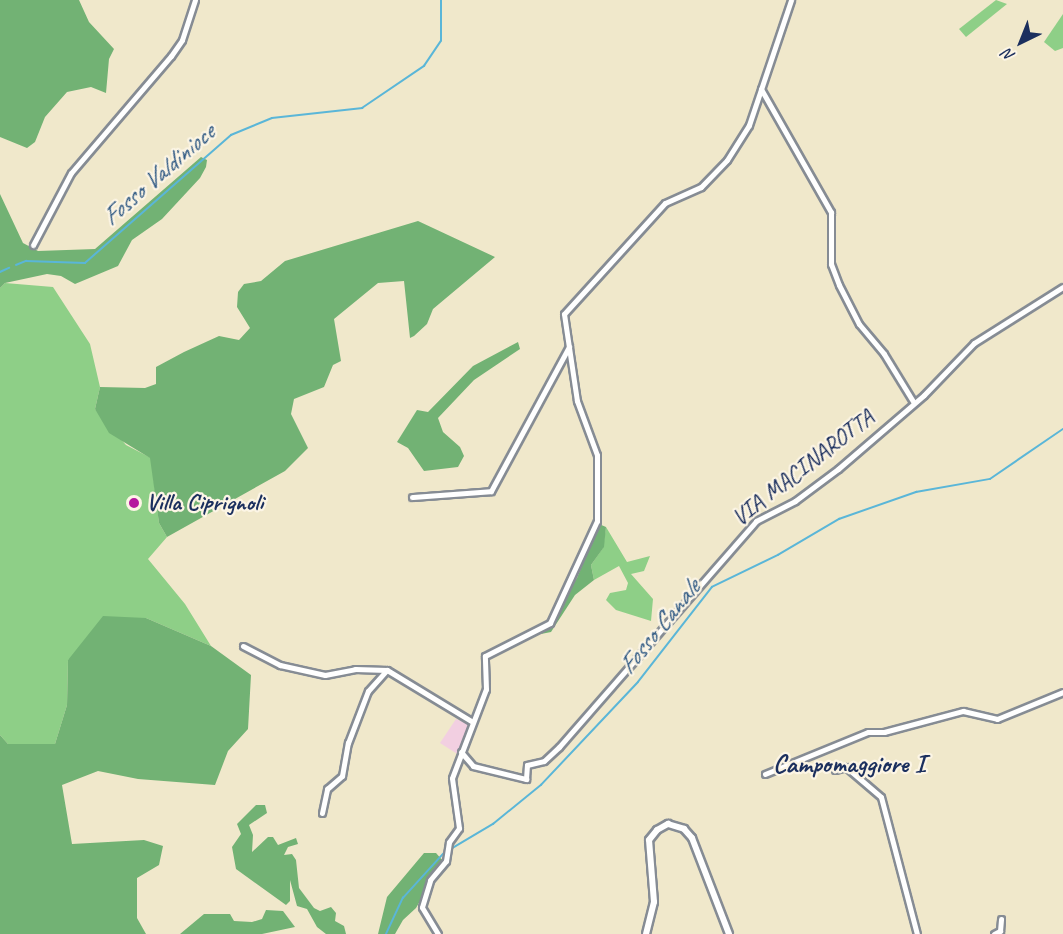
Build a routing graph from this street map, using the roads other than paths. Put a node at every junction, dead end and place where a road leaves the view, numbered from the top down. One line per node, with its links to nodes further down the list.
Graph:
1 (195, 0): 4 (street)
2 (791, 0): 3 (street)
3 (761, 89): 6 (street); 7 (street)
4 (33, 245)
5 (1063, 286): 7 (street, VIA MACINAROTTA)
6 (569, 347): 8 (street); 12 (street)
7 (914, 403): 13 (street, VIA MACINAROTTA)
8 (412, 497)
9 (243, 646): 10 (street)
10 (387, 670): 12 (street); 16 (street)
11 (1063, 692): 15 (street)
12 (473, 722): 13 (street)
13 (461, 753): 18 (street)
14 (835, 770): 21 (street)
15 (765, 774)
16 (322, 813)
17 (1001, 919): 22 (street)
18 (438, 934)
19 (646, 934): 20 (street)
20 (729, 934)
21 (917, 934)
22 (994, 934)

